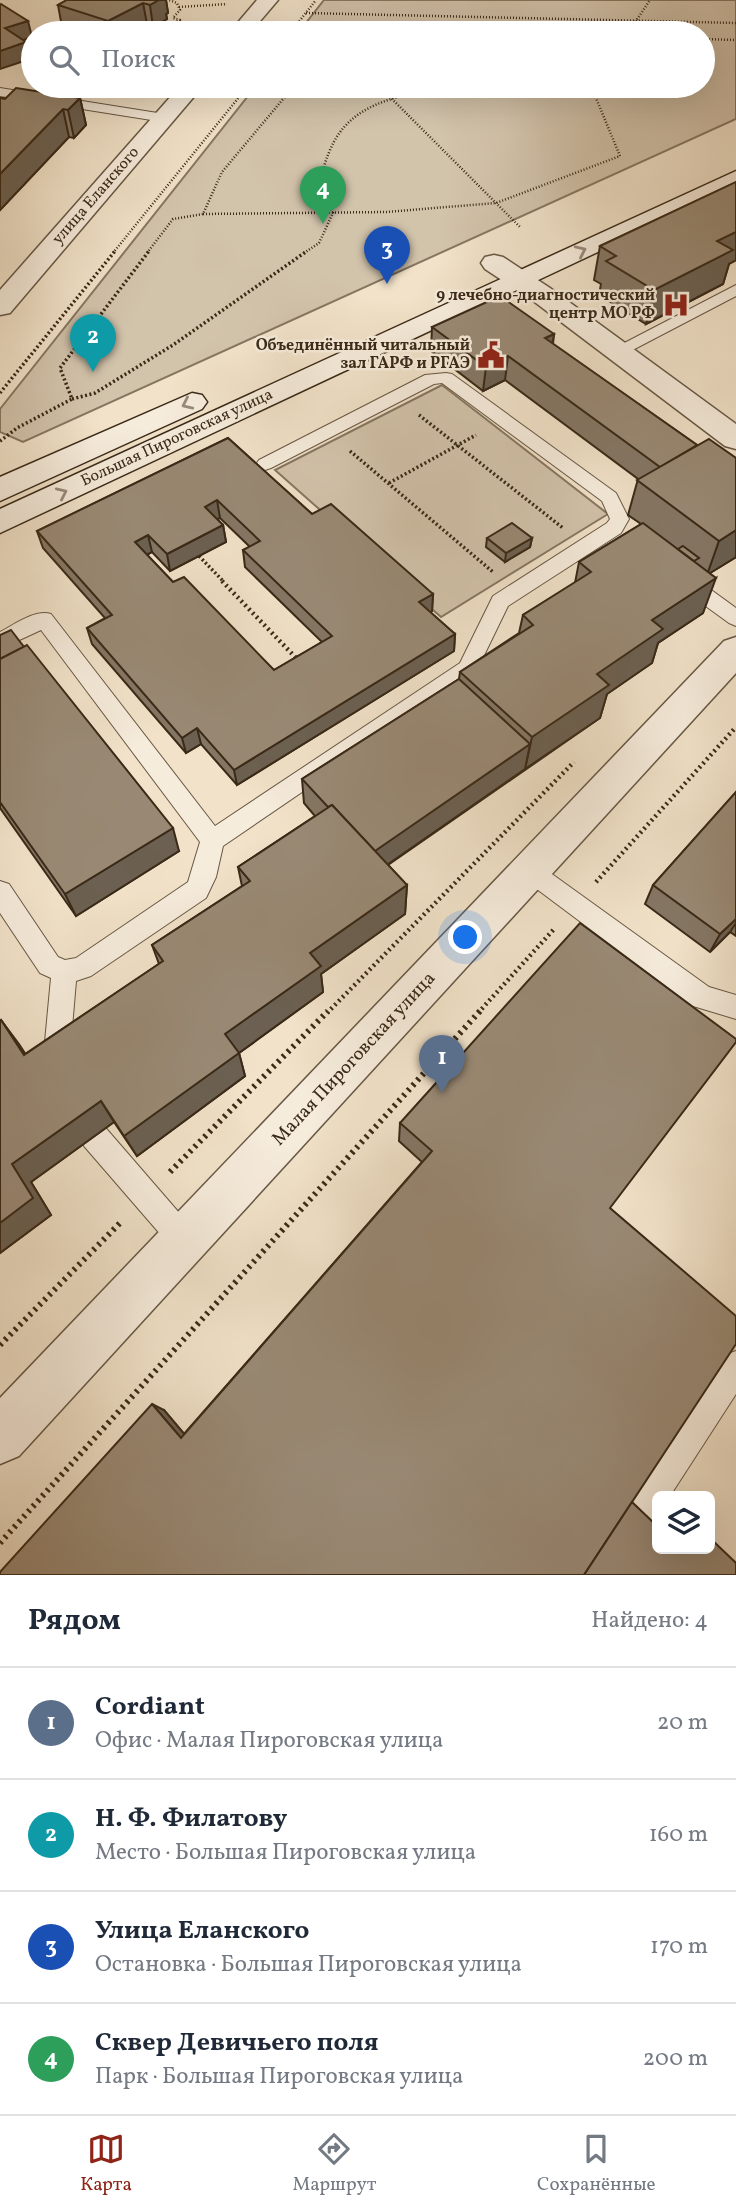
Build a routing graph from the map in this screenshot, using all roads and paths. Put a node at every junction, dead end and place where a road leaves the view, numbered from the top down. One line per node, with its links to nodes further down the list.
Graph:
1 (169, 0): 6 (path)
2 (268, 0): 11 (street)
3 (316, 0): 7 (path)
4 (650, 0): 13 (path)
5 (235, 4): 6 (path)
6 (179, 7): 10 (path)
7 (306, 13): 12 (path); 13 (path)
8 (66, 17): 9 (path)
9 (61, 21)
10 (178, 21)
11 (250, 21)
12 (300, 21)
13 (636, 21)
14 (715, 23): 15 (path)
15 (736, 23)
16 (715, 39): 17 (path)
17 (736, 40)
18 (0, 92): 19 (lane)
19 (21, 95)
20 (38, 98): 27 (lane)
21 (182, 98): 27 (street, улица Еланского)
22 (238, 98): 40 (path)
23 (284, 98): 33 (path)
24 (400, 98): 26 (path)
25 (596, 98): 31 (path)
26 (393, 100): 31 (path); 32 (path)
27 (164, 118): 37 (street, улица Еланского)
28 (716, 162): 30 (street)
29 (736, 178): 35 (street, Большая Пироговская улица, one-way to 29)
30 (654, 190)
31 (496, 203): 32 (path); 34 (path)
32 (333, 213): 33 (path); 43 (path)
33 (203, 214): 43 (path)
34 (520, 227)
35 (511, 265): 38 (street); 39 (street, Большая Пироговская улица); 52 (street, Большая Пироговская улица, one-way to 35)
36 (736, 290): 38 (lane)
37 (0, 307)
38 (617, 351): 46 (street)
39 (250, 376)
40 (0, 393)
41 (213, 393): 51 (street, Большая Пироговская улица, one-way to 51)
42 (396, 397): 44 (lane); 45 (lane); 48 (path)
43 (72, 399): 47 (path)
44 (493, 411): 48 (path); 53 (lane)
45 (328, 432): 49 (lane); 50 (path)
46 (736, 439)
47 (0, 441)
48 (458, 445): 50 (path); 55 (path)
49 (265, 464)
50 (389, 484): 58 (path)
51 (0, 490)
52 (0, 522)
53 (614, 528): 54 (lane); 55 (lane)
54 (634, 543)
55 (586, 545): 58 (lane)
56 (199, 556): 62 (path)
57 (680, 577): 59 (lane)
58 (515, 591): 65 (lane)
59 (736, 618)
60 (0, 641): 65 (lane)
61 (736, 650): 66 (street, Малая Пироговская улица)
62 (306, 668)
63 (736, 727): 68 (path)
64 (580, 757): 73 (path)
65 (212, 840): 69 (lane)
66 (530, 871): 68 (lane); 74 (street, Малая Пироговская улица)
67 (0, 892): 69 (lane)
68 (576, 905): 70 (lane); 78 (path)
69 (64, 972): 71 (lane)
70 (736, 1007)
71 (55, 1068)
72 (94, 1136): 73 (lane)
73 (145, 1198): 74 (lane); 75 (path)
74 (184, 1240): 77 (street, Малая Пироговская улица)
75 (0, 1345)
76 (736, 1366): 79 (lane)
77 (0, 1437)
78 (0, 1543)
79 (599, 1575)

